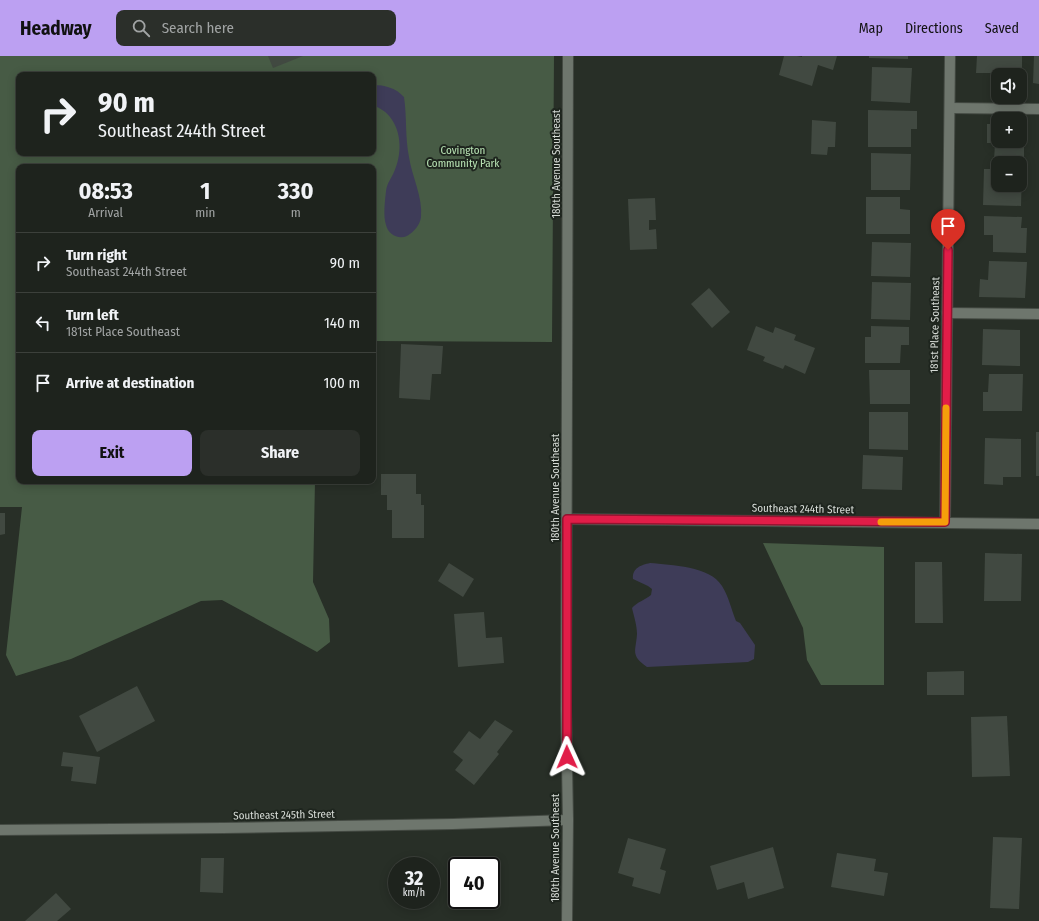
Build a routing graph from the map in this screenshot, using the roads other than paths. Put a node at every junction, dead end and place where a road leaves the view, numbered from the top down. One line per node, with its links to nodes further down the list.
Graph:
1 (568, 56): 7 (street, 180th Avenue Southeast)
2 (950, 56): 3 (street, 181st Place Southeast)
3 (950, 108): 4 (street); 5 (street, 181st Place Southeast)
4 (1039, 109)
5 (947, 313): 6 (street); 8 (street, 181st Place Southeast)
6 (1039, 314)
7 (567, 519): 8 (street, Southeast 244th Street); 10 (street, 180th Avenue Southeast)
8 (945, 522): 9 (street, Southeast 244th Street)
9 (1039, 524)
10 (568, 820): 11 (street, Southeast 245th Street); 12 (street, 180th Avenue Southeast)
11 (0, 830)
12 (567, 921)

